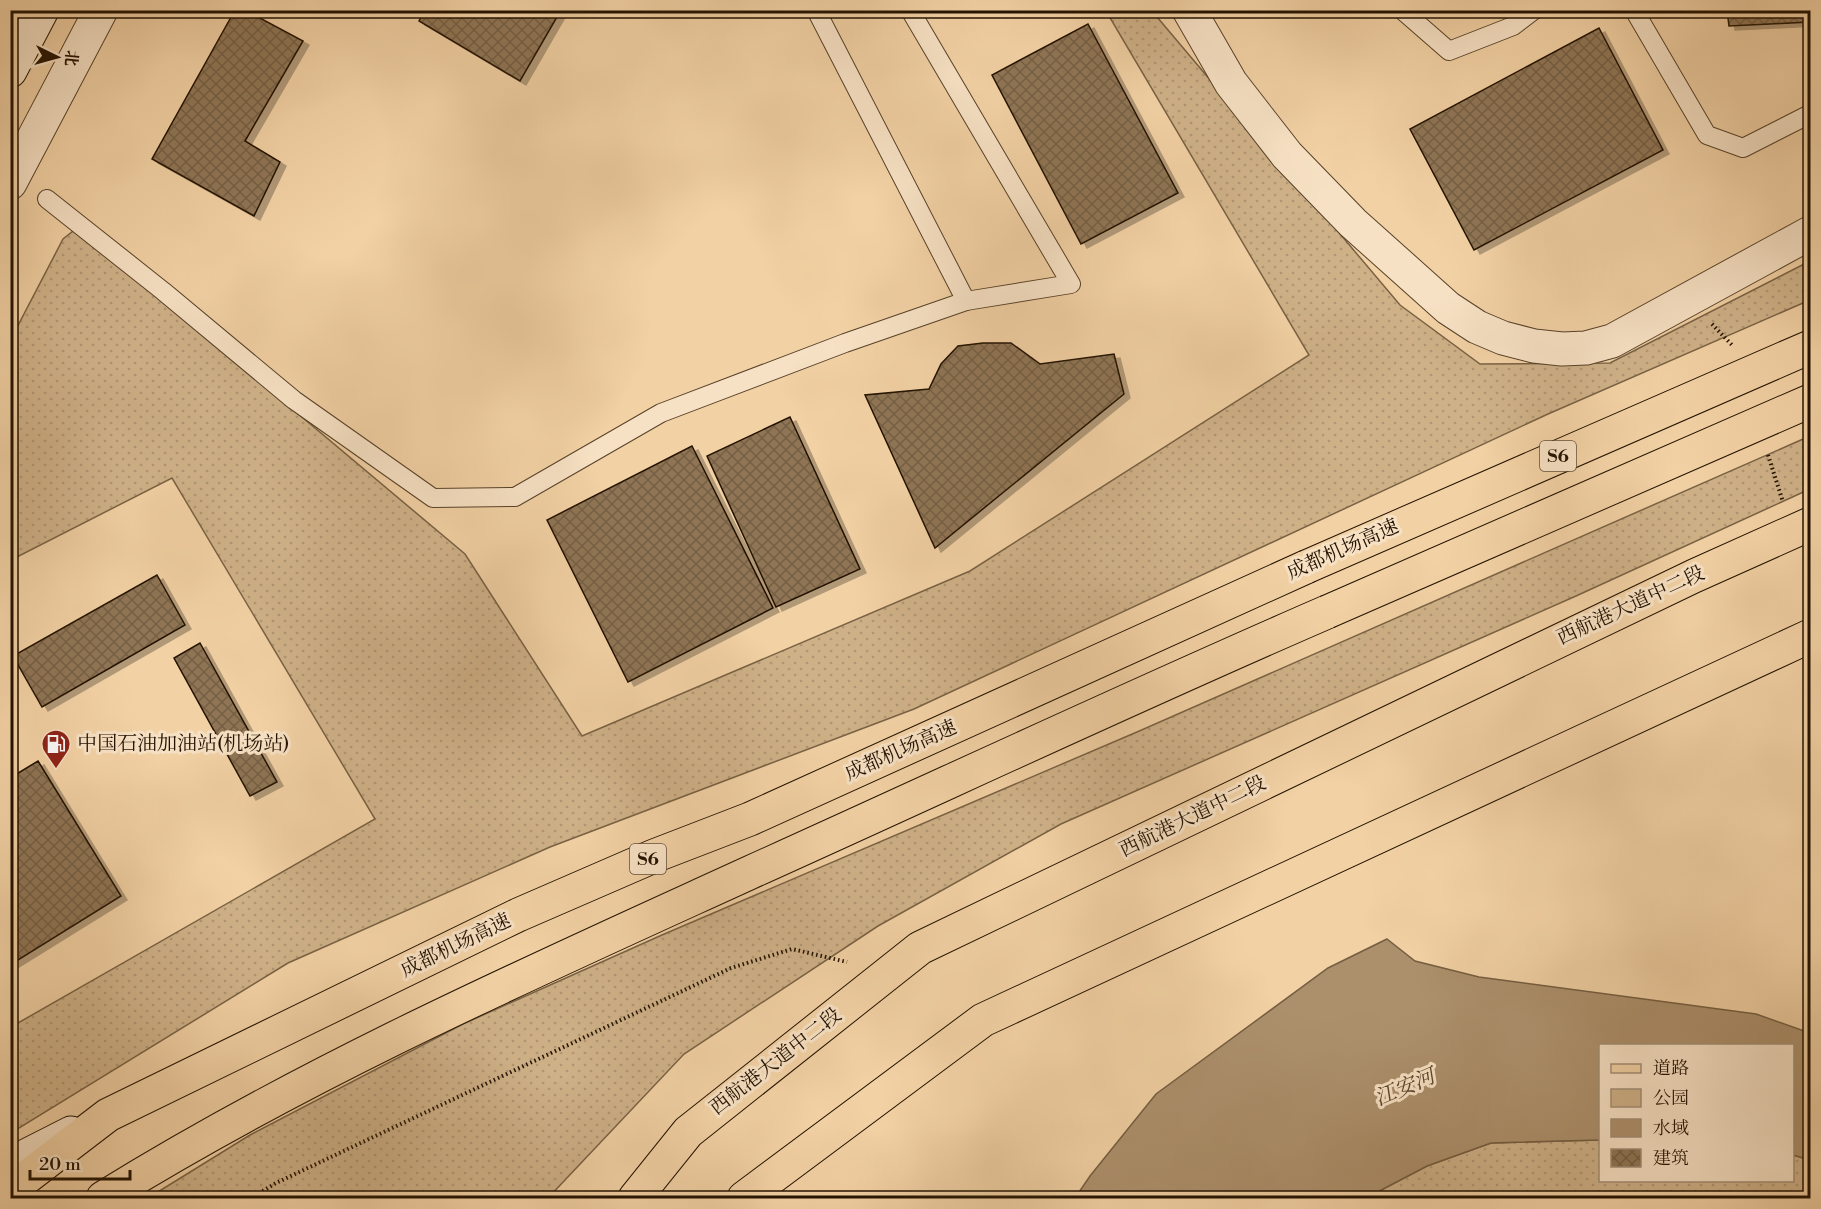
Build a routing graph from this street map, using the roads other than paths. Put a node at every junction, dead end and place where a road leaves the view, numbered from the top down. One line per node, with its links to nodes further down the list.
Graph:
1 (42, 10): 9 (street)
2 (101, 10): 11 (street)
3 (816, 10): 14 (lane)
4 (910, 10): 14 (lane)
5 (1189, 10): 13 (street)
6 (1402, 10): 7 (lane)
7 (1534, 10)
8 (1634, 10): 10 (lane)
9 (10, 71)
10 (1810, 114)
11 (10, 183)
12 (47, 199): 14 (lane)
13 (1810, 233)
14 (966, 301)
15 (1810, 346): 21 (main road, 成都机场高速 / S6, bridge)
16 (1810, 401): 24 (main road, bridge)
17 (1810, 524): 25 (main road, 西航港大道中二段)
18 (1810, 636): 20 (main road)
19 (1810, 644): 20 (main road)
20 (1746, 666): 26 (main road)
21 (108, 1115): 22 (street); 23 (main road, 成都机场高速 / S6)
22 (10, 1164)
23 (10, 1190)
24 (104, 1198)
25 (635, 1198)
26 (744, 1198)

